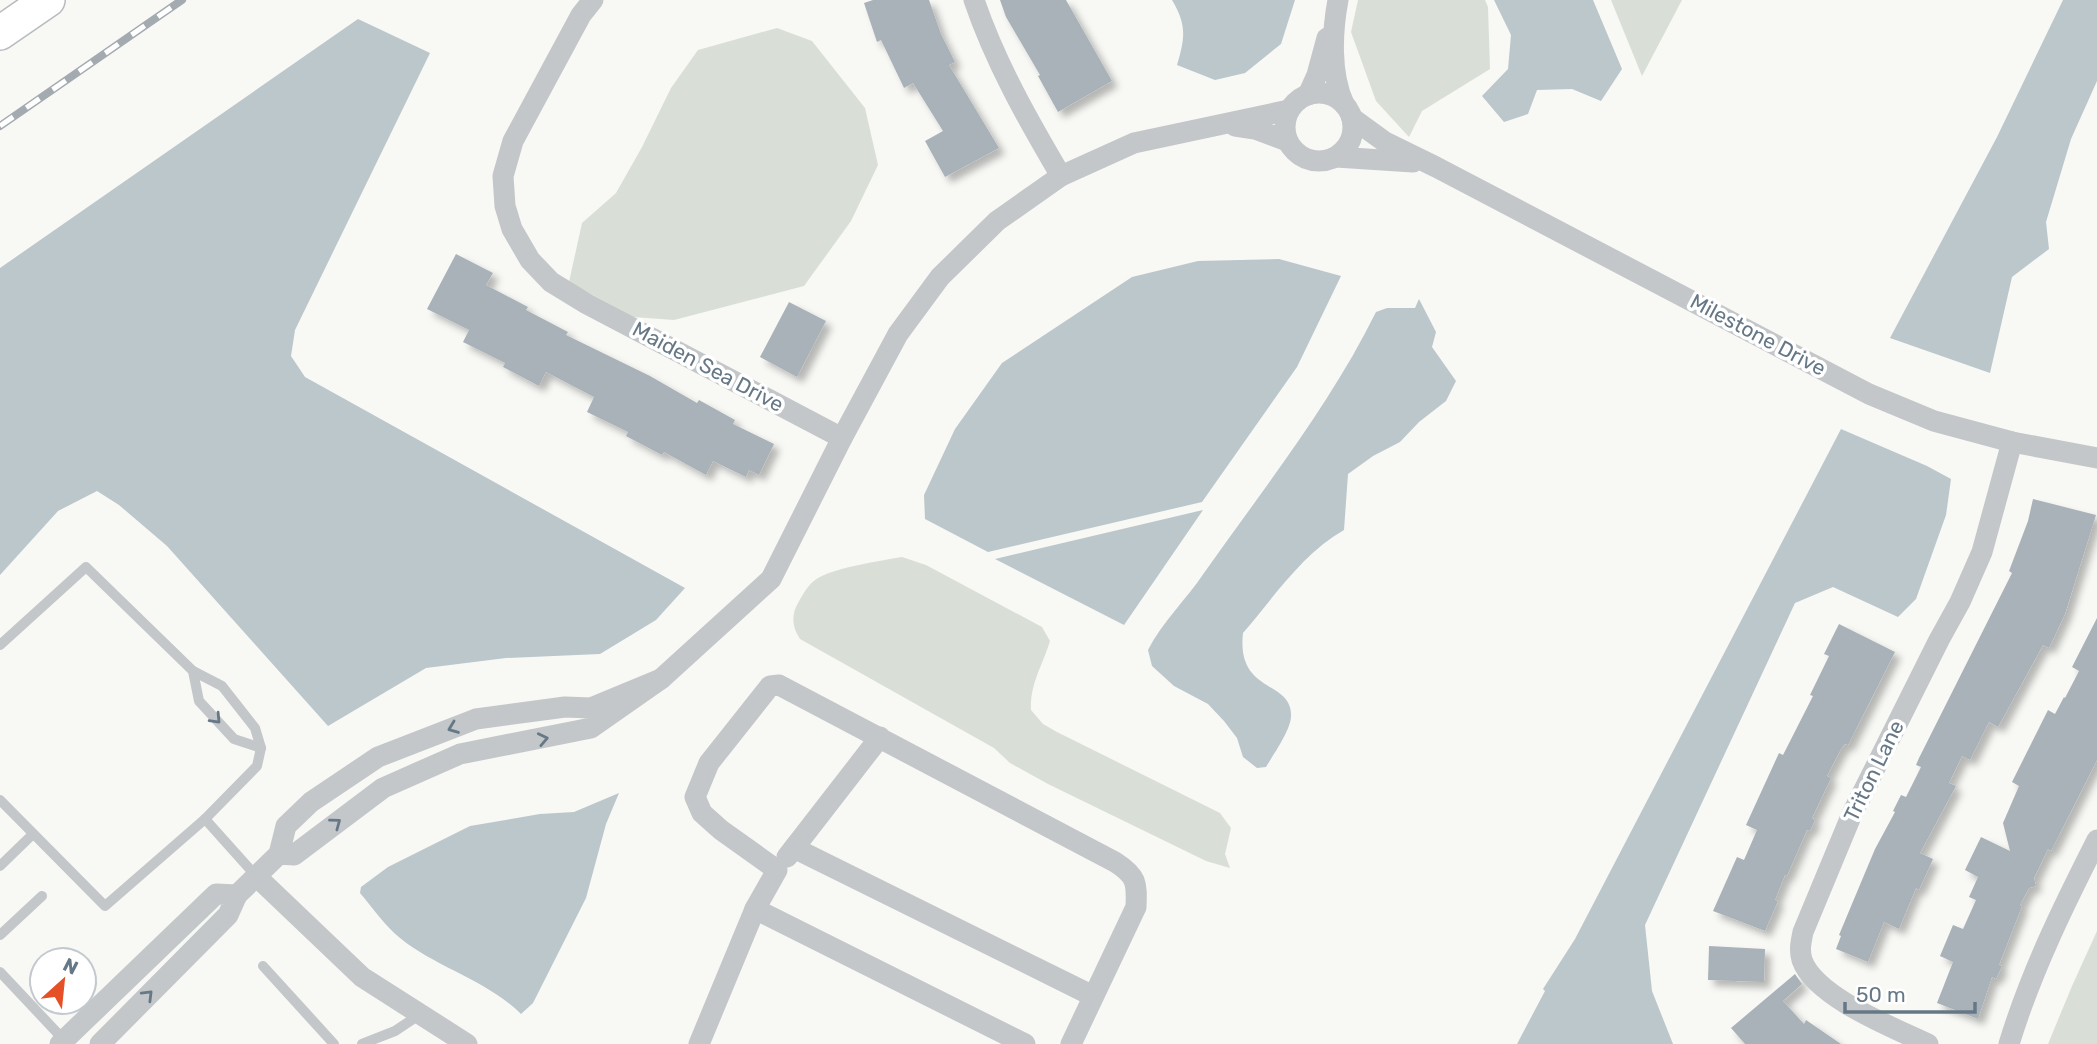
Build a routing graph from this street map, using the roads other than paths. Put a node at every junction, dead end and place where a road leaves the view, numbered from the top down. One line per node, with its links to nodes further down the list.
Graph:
1 (48, 0): 5 (main road)
2 (593, 0): 14 (street, Maiden Sea Drive)
3 (974, 0): 13 (street)
4 (1337, 3): 6 (street); 8 (street)
5 (0, 33)
6 (1308, 95): 7 (street); 8 (street, Milestone Drive)
7 (1289, 110): 9 (street); 10 (street)
8 (1348, 111): 11 (street); 12 (street, Milestone Drive)
9 (1229, 124): 10 (street, Milestone Drive); 13 (street)
10 (1287, 141): 11 (street, Milestone Drive)
11 (1336, 157): 12 (street, Milestone Drive)
12 (1436, 167): 15 (street, Milestone Drive)
13 (1061, 176): 14 (street)
14 (842, 438): 19 (street)
15 (2012, 442): 16 (street, Milestone Drive); 47 (street, Triton Lane)
16 (2097, 458)
17 (0, 645): 18 (lane)
18 (193, 671): 21 (lane); 21 (lane, one-way to 21)
19 (661, 679): 27 (street, one-way to 19); 27 (street, one-way to 27)
20 (880, 737): 26 (street); 29 (street); 37 (street)
21 (261, 748): 23 (lane)
22 (0, 800): 24 (lane)
23 (205, 819): 24 (lane); 30 (lane)
24 (33, 834): 28 (lane)
25 (2097, 840): 48 (street)
26 (794, 848): 29 (street); 37 (street)
27 (279, 854): 30 (street)
28 (0, 866)
29 (777, 870): 33 (street)
30 (256, 876): 31 (street); 38 (street)
31 (237, 895): 39 (street); 40 (street, one-way to 31)
32 (42, 896): 34 (lane)
33 (755, 909): 44 (street); 45 (street)
34 (0, 934)
35 (263, 966): 41 (lane)
36 (0, 972): 39 (lane)
37 (1093, 996): 46 (street)
38 (419, 1015): 42 (lane); 43 (street)
39 (62, 1042)
40 (100, 1044)
41 (334, 1044)
42 (362, 1044)
43 (467, 1044)
44 (699, 1044)
45 (1025, 1044)
46 (1071, 1044)
47 (1928, 1044)
48 (2009, 1044)

